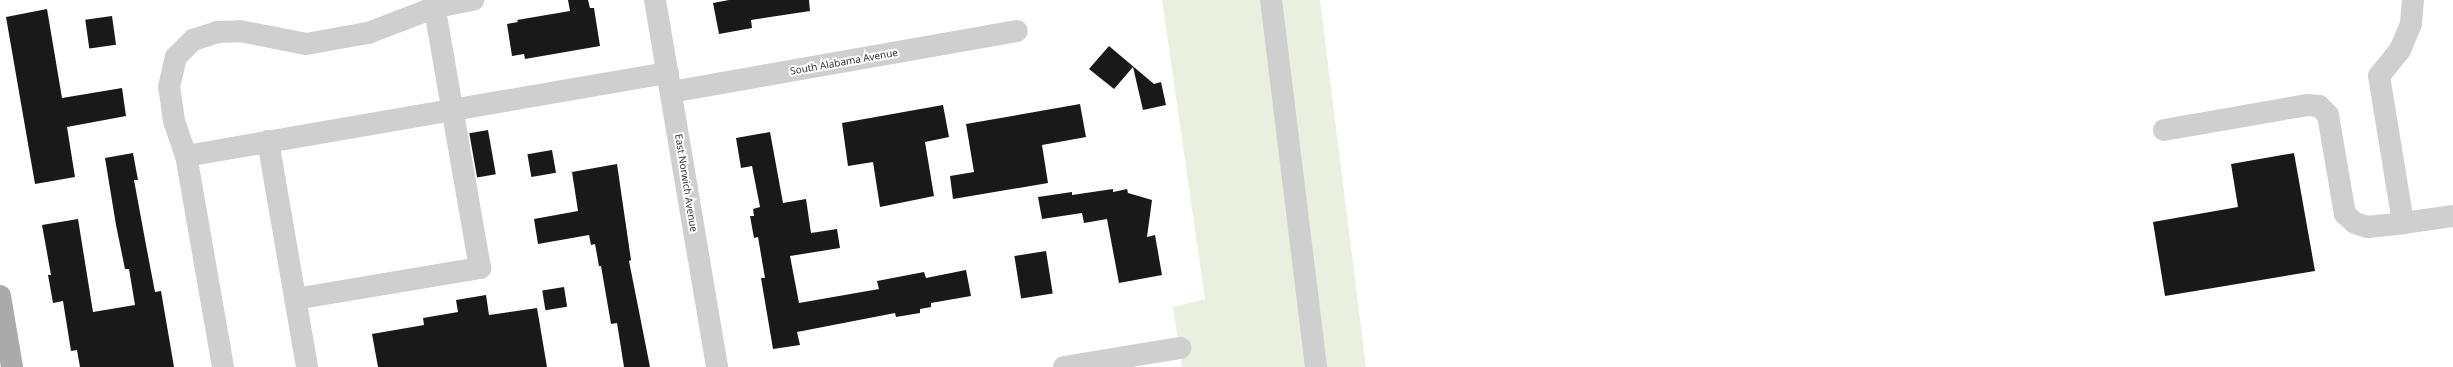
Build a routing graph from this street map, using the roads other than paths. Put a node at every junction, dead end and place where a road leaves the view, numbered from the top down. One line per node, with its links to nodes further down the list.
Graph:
1 (473, 0): 5 (street)
2 (655, 0): 7 (street, East Norwich Avenue)
3 (1271, 0): 22 (street)
4 (2413, 0): 13 (street)
5 (435, 4): 8 (street); 11 (street)
6 (1017, 31): 7 (street, South Alabama Avenue)
7 (670, 82): 8 (street, South Alabama Avenue); 20 (street, East Norwich Avenue)
8 (453, 109): 10 (street, South Alabama Avenue); 15 (street)
9 (2164, 130): 13 (street)
10 (268, 142): 11 (street, South Alabama Avenue); 15 (street)
11 (186, 156): 18 (street)
12 (2453, 216): 13 (street)
13 (2403, 223)
14 (0, 296): 17 (main road)
15 (295, 299): 19 (street)
16 (1180, 348): 21 (street)
17 (12, 367)
18 (223, 367)
19 (307, 367)
20 (717, 367)
21 (1064, 367)
22 (1316, 367)

